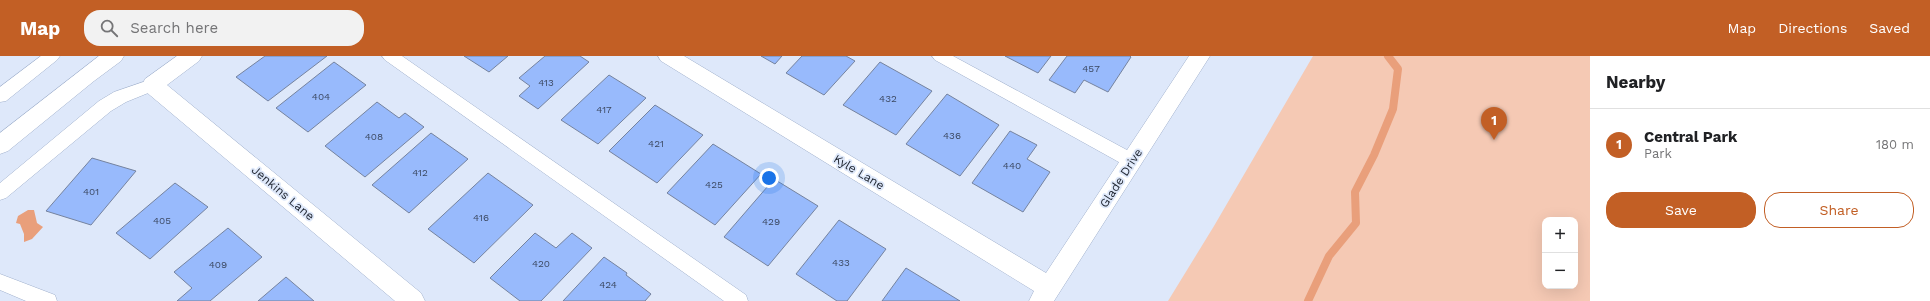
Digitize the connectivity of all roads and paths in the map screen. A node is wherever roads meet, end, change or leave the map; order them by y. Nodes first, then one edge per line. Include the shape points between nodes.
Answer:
1 (52, 56) edge
2 (114, 56) edge
3 (192, 56) edge
4 (390, 56) edge
5 (668, 56) edge
6 (940, 56) edge
7 (1200, 56) edge
8 (152, 85) junction
9 (0, 96) edge
10 (0, 145) edge
11 (1132, 161) junction
12 (0, 193) edge
13 (0, 282) edge
14 (1045, 294) edge
15 (48, 301) edge
16 (413, 301) edge
17 (739, 301) edge

1 - 9 lane
2 - 10 street via 80,80
3 - 8 street
4 - 17 lane
5 - 14 street, Kyle Lane
6 - 11 lane
7 - 11 street, Glade Drive
8 - 12 lane via 120,97 105,106
8 - 16 street, Jenkins Lane
11 - 14 street, Glade Drive
13 - 15 lane

